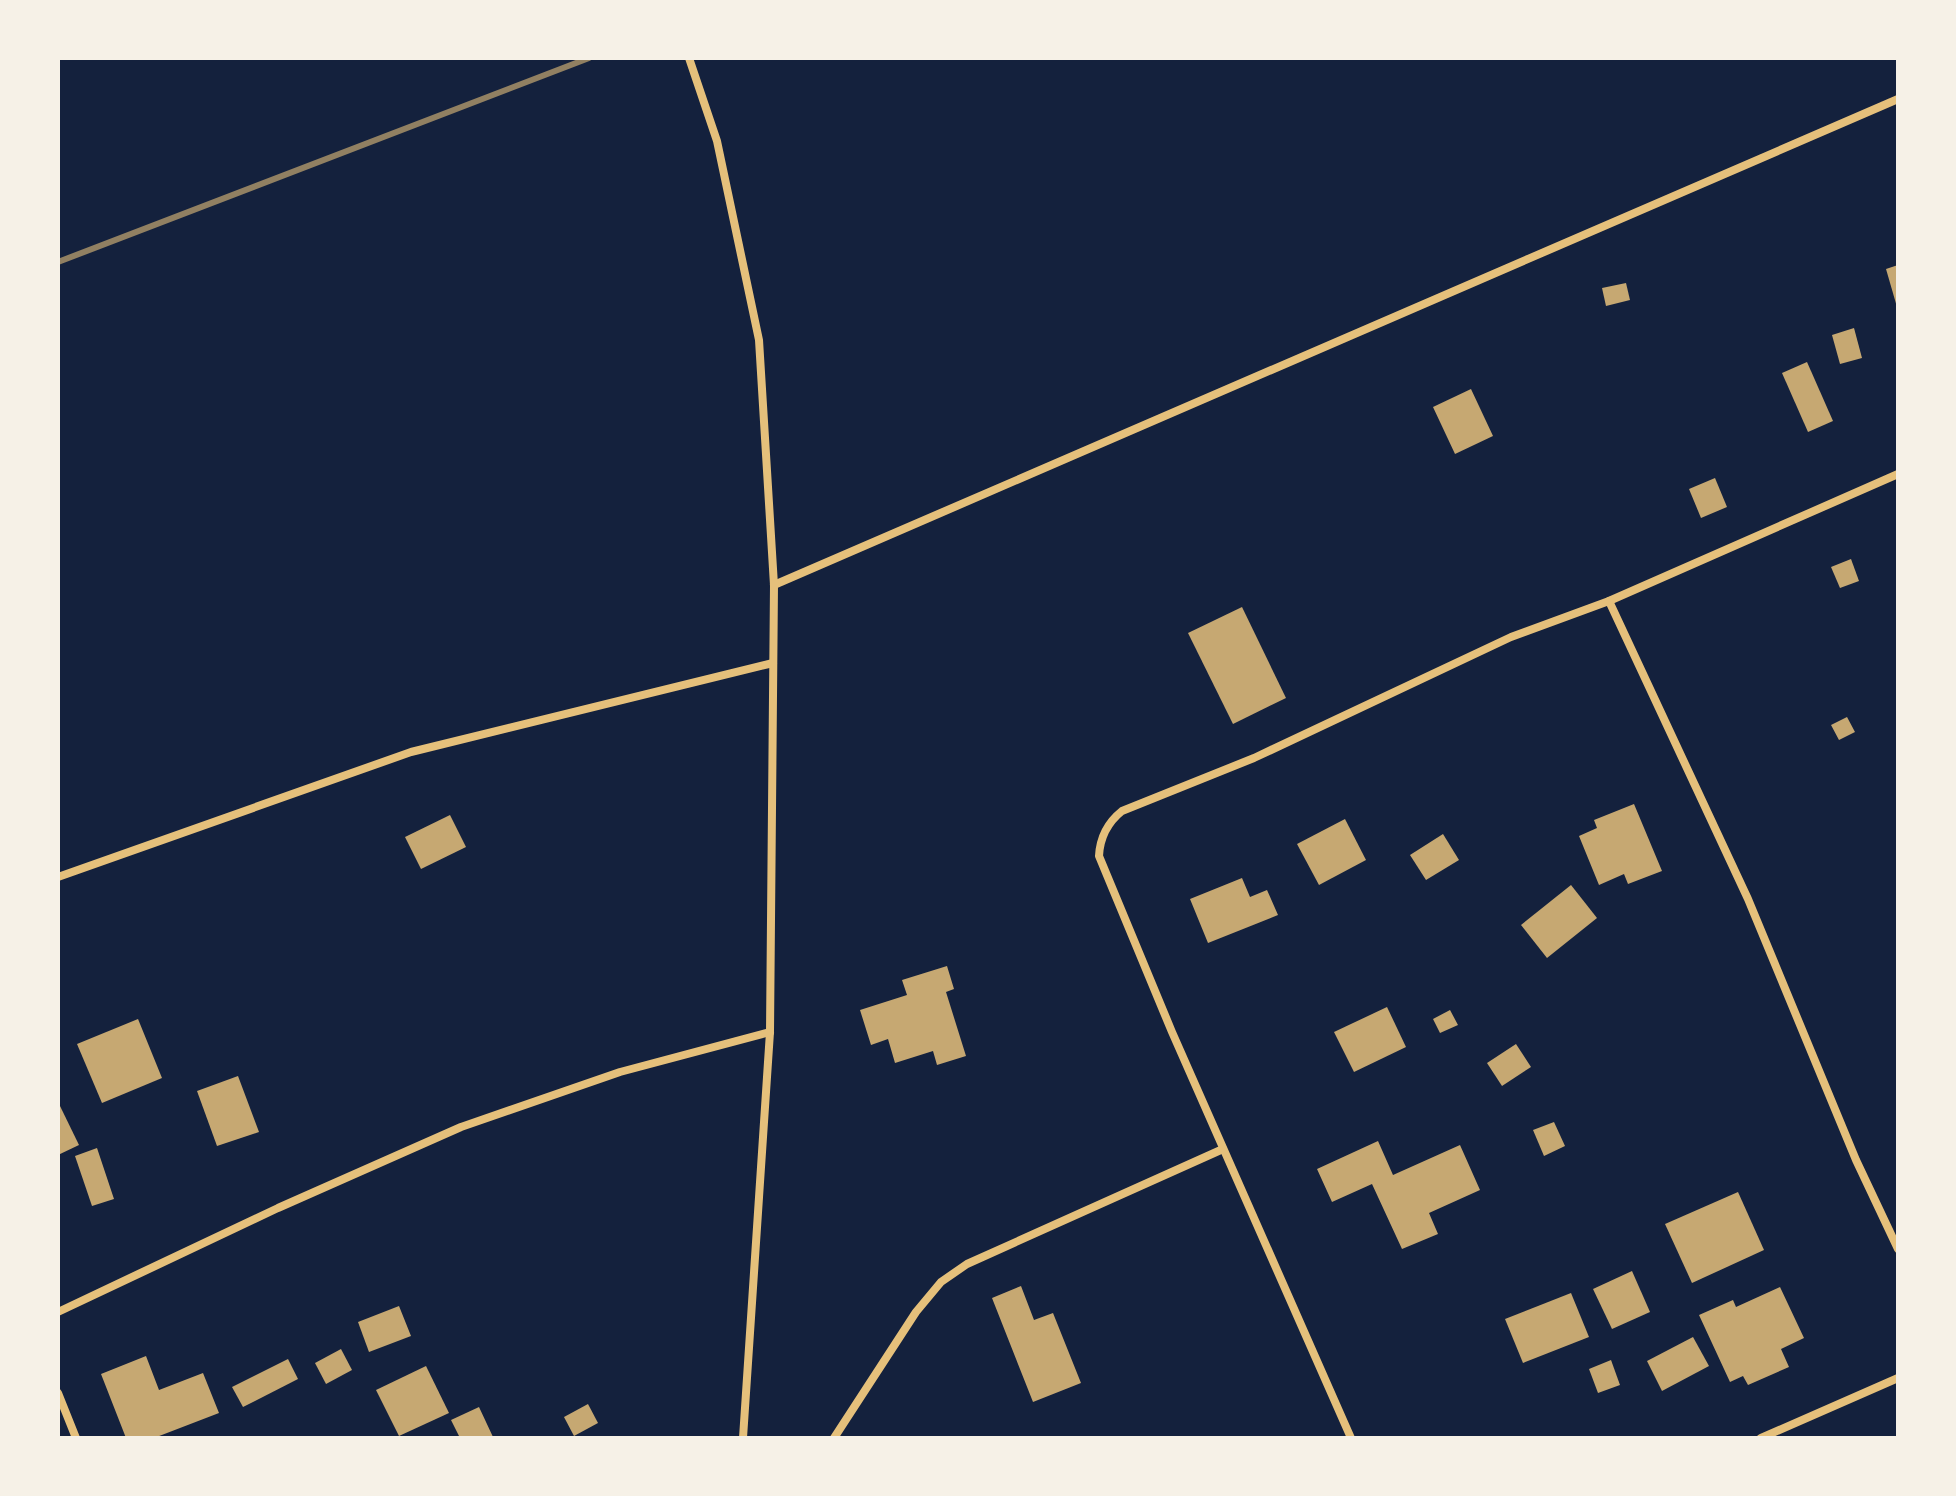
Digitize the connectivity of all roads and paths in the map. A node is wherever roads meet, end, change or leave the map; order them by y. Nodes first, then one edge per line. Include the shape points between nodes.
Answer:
1 (689, 58) edge
2 (1898, 99) edge
3 (1898, 474) edge
4 (774, 585) junction
5 (1609, 601) junction
6 (773, 663) junction
7 (58, 877) edge
8 (770, 1032) junction
9 (1223, 1149) junction
10 (1898, 1249) edge
11 (58, 1312) edge
12 (1898, 1378) edge
13 (58, 1393) edge
14 (76, 1438) edge
15 (743, 1438) edge
16 (834, 1438) edge
17 (1351, 1438) edge
18 (1761, 1438) edge

1 - 4 street via 717,141 759,340
2 - 4 street
3 - 5 street
4 - 6 street
5 - 9 street via 1511,637 1111,820 1099,856
5 - 10 street via 1748,899
6 - 7 street via 411,752
6 - 8 street
8 - 11 street via 620,1072 461,1127
8 - 15 street
9 - 16 street via 994,1251 941,1282
9 - 17 street
12 - 18 street
13 - 14 street

